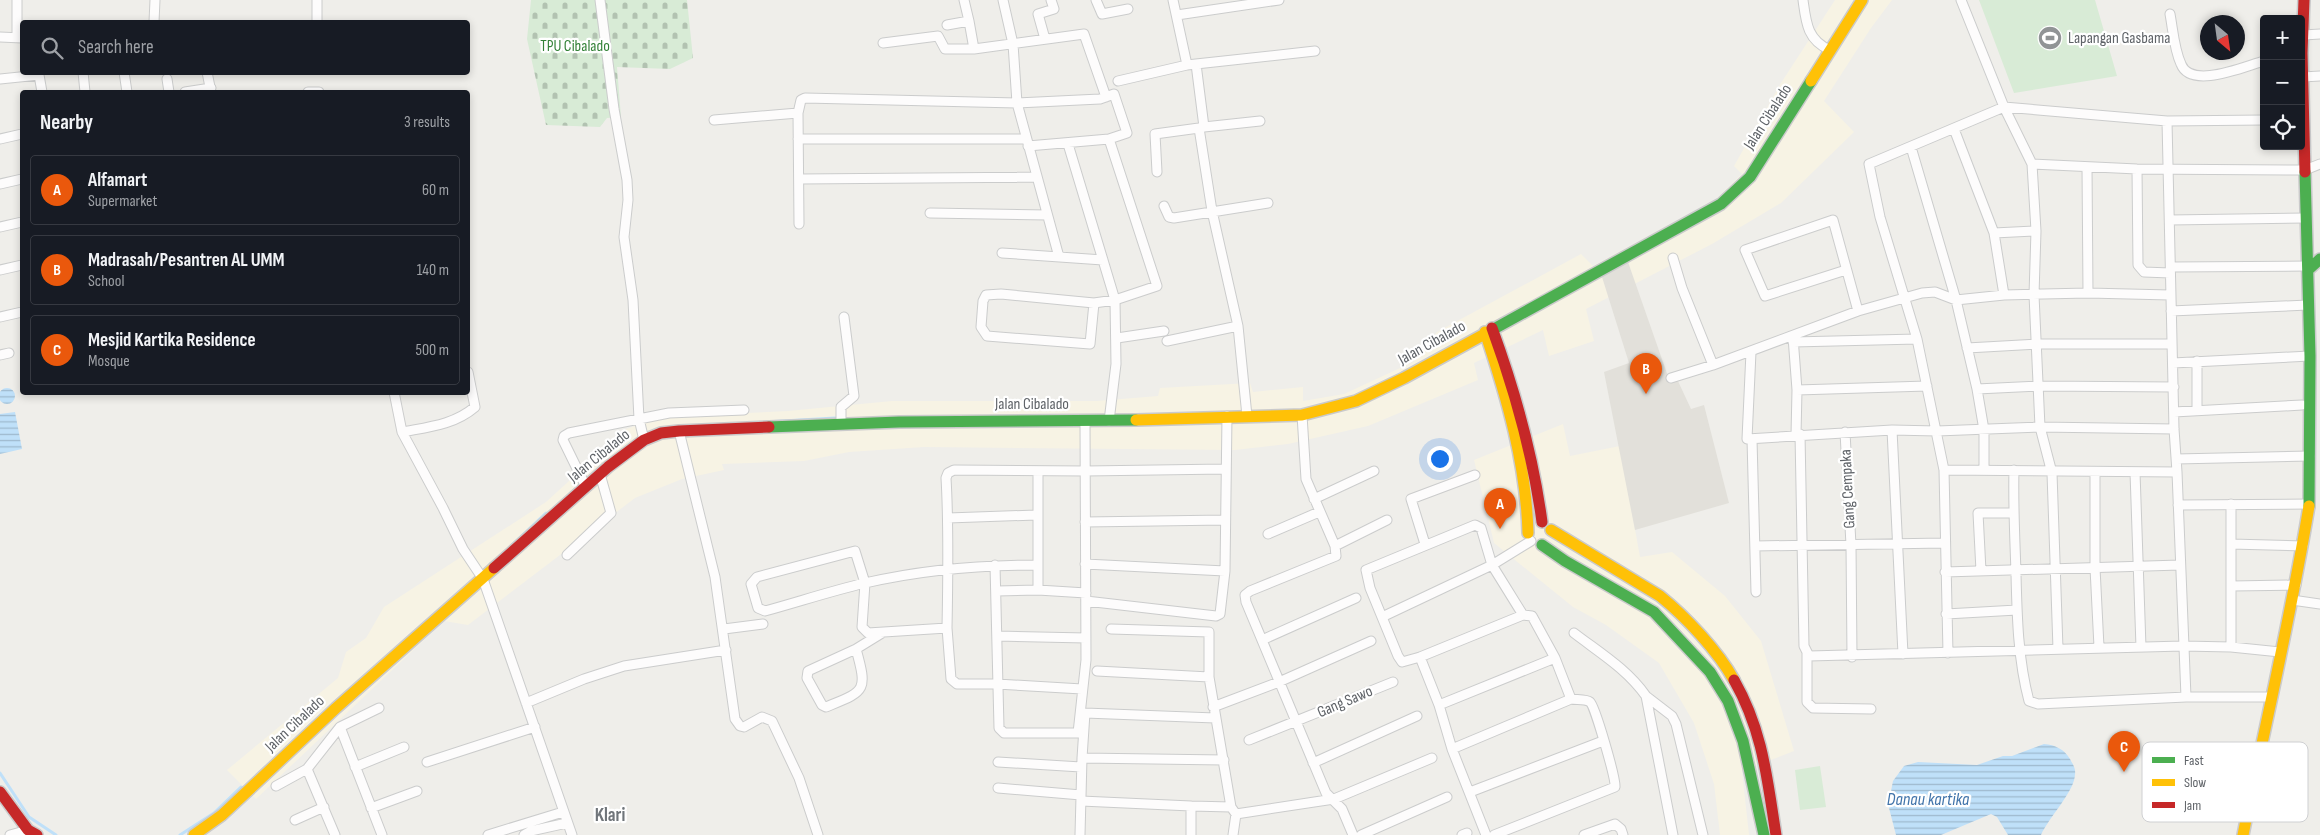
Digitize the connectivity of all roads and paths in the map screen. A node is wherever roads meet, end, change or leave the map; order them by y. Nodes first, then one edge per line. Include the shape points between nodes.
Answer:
1 (17, 0) edge
2 (155, 0) edge
3 (317, 0) edge
4 (600, 0) edge
5 (964, 0) edge
6 (1003, 0) edge
7 (1051, 0) edge
8 (1096, 0) edge
9 (1173, 0) edge
10 (1279, 0) edge
11 (1803, 0) edge
12 (1862, 0) edge
13 (1961, 0) edge
14 (2304, 0) edge
15 (1128, 9) dead end
16 (2170, 14) dead end
17 (1177, 15) junction
18 (2304, 15) edge
19 (154, 20) edge
20 (317, 20) edge
21 (969, 22) junction
22 (947, 25) dead end
23 (2320, 34) edge
24 (2305, 35) edge
25 (0, 37) edge
26 (20, 38) edge
27 (1045, 40) junction
28 (882, 43) dead end
29 (1013, 44) junction
30 (974, 49) junction
31 (1830, 50) junction
32 (1314, 51) dead end
33 (2260, 62) edge
34 (1192, 64) junction
35 (31, 75) edge
36 (39, 75) edge
37 (82, 75) edge
38 (124, 75) edge
39 (208, 75) edge
40 (2320, 76) edge
41 (2305, 77) edge
42 (167, 78) dead end
43 (0, 79) edge
44 (1118, 81) dead end
45 (42, 90) edge
46 (85, 90) edge
47 (127, 90) edge
48 (169, 90) edge
49 (211, 90) edge
50 (1106, 97) junction
51 (1017, 103) junction
52 (2004, 107) junction
53 (798, 113) junction
54 (714, 120) dead end
55 (2260, 120) edge
56 (1260, 121) dead end
57 (2167, 121) junction
58 (1201, 127) junction
59 (1954, 129) junction
60 (20, 134) edge
61 (0, 139) edge
62 (1110, 139) junction
63 (798, 140) junction
64 (1027, 143) junction
65 (1068, 144) junction
66 (1911, 147) junction
67 (2304, 150) edge
68 (2032, 164) junction
69 (2320, 164) edge
70 (2087, 167) junction
71 (2137, 169) junction
72 (2169, 169) junction
73 (2305, 170) junction
74 (1158, 172) dead end
75 (1036, 177) junction
76 (20, 179) edge
77 (800, 179) junction
78 (0, 184) edge
79 (1268, 203) dead end
80 (1164, 206) dead end
81 (1212, 211) junction
82 (930, 213) dead end
83 (1047, 215) junction
84 (2305, 218) junction
85 (2170, 220) junction
86 (20, 222) edge
87 (799, 224) dead end
88 (0, 227) edge
89 (2036, 231) junction
90 (1994, 233) junction
91 (2320, 251) edge
92 (1002, 253) dead end
93 (1059, 257) junction
94 (1673, 258) dead end
95 (2320, 259) edge
96 (1103, 260) junction
97 (2307, 264) junction
98 (20, 265) edge
99 (0, 270) edge
100 (1846, 270) junction
101 (2171, 270) junction
102 (2088, 293) junction
103 (2004, 295) junction
104 (2034, 295) junction
105 (2170, 295) junction
106 (1904, 297) junction
107 (1115, 300) junction
108 (1956, 300) junction
109 (1094, 303) junction
110 (2308, 305) junction
111 (1858, 311) junction
112 (2171, 311) junction
113 (20, 312) edge
114 (0, 316) edge
115 (844, 317) dead end
116 (1238, 326) junction
117 (1489, 330) junction
118 (1164, 331) dead end
119 (1117, 338) junction
120 (1793, 338) junction
121 (1917, 339) junction
122 (1168, 341) dead end
123 (2038, 344) junction
124 (2172, 344) junction
125 (1967, 348) junction
126 (1750, 352) junction
127 (2310, 356) junction
128 (2197, 362) junction
129 (2173, 363) junction
130 (1713, 365) junction
131 (1671, 378) dead end
132 (470, 384) edge
133 (1927, 386) junction
134 (2040, 386) junction
135 (2174, 387) junction
136 (1977, 389) junction
137 (1797, 390) junction
138 (395, 395) edge
139 (2302, 405) dead end
140 (744, 410) dead end
141 (2197, 410) junction
142 (2174, 412) junction
143 (1247, 413) junction
144 (1302, 415) junction
145 (1227, 416) junction
146 (840, 418) junction
147 (1085, 421) junction
148 (1109, 421) junction
149 (2040, 427) junction
150 (2174, 429) junction
151 (641, 430) junction
152 (1892, 430) junction
153 (1984, 430) junction
154 (679, 431) junction
155 (1937, 431) junction
156 (402, 432) junction
157 (1845, 432) junction
158 (1798, 435) junction
159 (1752, 439) junction
160 (2310, 456) junction
161 (2176, 459) junction
162 (1225, 469) junction
163 (1944, 470) junction
164 (1984, 470) junction
165 (2014, 470) junction
166 (1038, 471) junction
167 (1086, 471) junction
168 (1374, 471) dead end
169 (2095, 472) junction
170 (2135, 472) junction
171 (2177, 472) junction
172 (2052, 473) junction
173 (600, 474) junction
174 (1476, 475) dead end
175 (582, 481) junction
176 (1314, 499) junction
177 (2231, 504) junction
178 (2309, 504) junction
179 (2178, 506) junction
180 (1319, 512) junction
181 (2013, 513) junction
182 (1036, 515) junction
183 (948, 518) junction
184 (1225, 520) junction
185 (1387, 520) dead end
186 (1086, 522) junction
187 (1547, 526) junction
188 (1268, 534) dead end
189 (1533, 540) junction
190 (1944, 543) junction
191 (1425, 544) junction
192 (1896, 544) junction
193 (2232, 544) junction
194 (1801, 545) junction
195 (1850, 545) junction
196 (1335, 546) junction
197 (1756, 546) junction
198 (2303, 546) junction
199 (567, 555) dead end
200 (1085, 564) junction
201 (995, 565) junction
202 (1036, 565) junction
203 (1492, 565) junction
204 (2138, 565) junction
205 (2180, 565) junction
206 (2095, 568) junction
207 (948, 569) junction
208 (2056, 569) junction
209 (2016, 570) junction
210 (1981, 571) junction
211 (1225, 572) junction
212 (1945, 572) junction
213 (483, 579) junction
214 (865, 583) junction
215 (2296, 585) junction
216 (2232, 586) junction
217 (1038, 590) junction
218 (997, 591) junction
219 (1756, 592) dead end
220 (1086, 597) junction
221 (1356, 598) dead end
222 (2292, 600) junction
223 (2320, 604) edge
224 (2017, 610) junction
225 (1946, 614) junction
226 (1523, 616) junction
227 (1382, 617) junction
228 (763, 624) dead end
229 (947, 628) junction
230 (724, 629) junction
231 (1111, 629) dead end
232 (883, 632) junction
233 (1574, 633) dead end
234 (998, 636) junction
235 (1086, 638) junction
236 (1262, 640) junction
237 (1371, 640) dead end
238 (2183, 646) junction
239 (2099, 647) junction
240 (2141, 647) junction
241 (2231, 647) junction
242 (856, 649) junction
243 (2058, 649) junction
244 (726, 650) junction
245 (2020, 651) junction
246 (2280, 652) junction
247 (1807, 653) junction
248 (1948, 653) junction
249 (1903, 654) junction
250 (1420, 657) junction
251 (1852, 657) junction
252 (1555, 658) junction
253 (1097, 671) dead end
254 (1209, 676) junction
255 (1279, 682) junction
256 (1393, 682) dead end
257 (997, 684) junction
258 (1082, 688) junction
259 (1646, 696) junction
260 (2186, 696) junction
261 (2270, 697) junction
262 (1571, 699) junction
263 (526, 703) junction
264 (1439, 705) junction
265 (1213, 707) junction
266 (379, 708) dead end
267 (1871, 709) dead end
268 (1417, 716) dead end
269 (1215, 718) junction
270 (1296, 722) junction
271 (340, 727) junction
272 (535, 727) junction
273 (1249, 740) dead end
274 (1603, 741) junction
275 (2261, 742) edge
276 (404, 747) dead end
277 (1452, 749) junction
278 (1432, 758) dead end
279 (1224, 760) junction
280 (427, 762) dead end
281 (998, 762) dead end
282 (1081, 762) junction
283 (1313, 763) junction
284 (355, 767) junction
285 (307, 769) junction
286 (276, 786) dead end
287 (998, 788) dead end
288 (417, 791) dead end
289 (0, 792) edge
290 (1470, 792) junction
291 (1448, 797) dead end
292 (1081, 798) junction
293 (1334, 799) junction
294 (1191, 806) junction
295 (324, 808) junction
296 (371, 808) junction
297 (1233, 810) junction
298 (563, 812) junction
299 (295, 820) dead end
300 (2245, 822) edge
301 (567, 823) junction
302 (32, 832) edge
303 (10, 835) edge
304 (194, 835) edge
305 (335, 835) edge
306 (382, 835) edge
307 (488, 835) edge
308 (524, 835) edge
309 (572, 835) edge
310 (818, 835) edge
311 (1080, 835) edge
312 (1191, 835) edge
313 (1233, 835) edge
314 (1353, 835) edge
315 (1361, 835) edge
316 (1486, 835) edge
317 (1494, 835) edge
318 (1584, 835) edge
319 (1623, 835) edge
320 (1673, 835) edge
321 (1704, 835) edge
322 (1764, 835) edge
323 (1776, 835) edge
324 (2242, 835) edge

1 - 26 street
2 - 19 street
3 - 20 street
4 - 151 street via 628,200 624,238 636,326
5 - 21 street
6 - 29 street
7 - 27 street via 1054,9 1038,14
8 - 15 street via 1102,14
9 - 17 street
10 - 17 street
11 - 31 street via 1808,30 1814,40
12 - 31 street, Jalan Cibalado
13 - 52 street
14 - 18 street
16 - 33 street via 2181,64 2193,75 2206,77
17 - 34 street
21 - 22 street
21 - 30 street
23 - 24 street
25 - 26 street
27 - 29 street
27 - 50 street via 1084,34
28 - 30 street via 938,36 946,48
29 - 30 street
29 - 51 street
31 - 117 street, Jalan Cibalado via 1750,177 1720,204
32 - 34 street
34 - 44 street
34 - 58 street
35 - 43 street
36 - 45 street
37 - 46 street
38 - 47 street
39 - 49 street
40 - 41 street
42 - 48 street
50 - 51 street
50 - 62 street via 1114,94 1127,133
51 - 53 street via 805,98 801,100
51 - 64 street
52 - 57 street
52 - 59 street
52 - 68 street
53 - 54 street
53 - 63 street
55 - 57 street
56 - 58 street
57 - 72 street
58 - 74 street via 1155,134
58 - 81 street
59 - 66 street
59 - 90 street
60 - 61 street
62 - 65 street
62 - 107 street via 1157,286
63 - 64 street
63 - 77 street
64 - 65 street
64 - 75 street
65 - 96 street
66 - 106 street via 1869,164 1880,217
66 - 108 street
67 - 73 street
68 - 70 street
68 - 89 street
69 - 73 street
70 - 71 street
70 - 102 street
71 - 72 street
71 - 101 street via 2138,265 2144,272
72 - 73 street
72 - 85 street
73 - 84 street
75 - 77 street
75 - 83 street
76 - 78 street
77 - 87 street
79 - 81 street
80 - 81 street via 1169,217 1174,218
81 - 116 street
82 - 83 street
83 - 93 street
84 - 85 street
84 - 97 street
85 - 101 street
86 - 88 street
89 - 90 street
89 - 104 street
90 - 103 street
91 - 97 street
92 - 93 street
93 - 96 street
94 - 130 street
95 - 97 street
96 - 107 street
97 - 101 street
97 - 110 street
98 - 99 street
100 - 100 street via 1833,220 1745,250 1765,296
100 - 111 street
101 - 105 street
102 - 104 street
102 - 105 street
103 - 104 street
103 - 108 street
104 - 123 street
105 - 112 street
106 - 108 street via 1935,292
106 - 111 street
106 - 121 street
107 - 109 street
107 - 119 street
108 - 125 street
109 - 109 street via 1090,344 987,336 981,328 986,295
110 - 112 street
110 - 127 street
111 - 120 street
112 - 124 street
113 - 114 street
115 - 146 street via 854,396 844,403
116 - 122 street
116 - 143 street
117 - 144 street, Jalan Cibalado via 1378,391 1339,406
117 - 187 street via 1518,400
117 - 189 street via 1528,493
118 - 119 street
119 - 148 street
120 - 121 street
120 - 126 street
120 - 137 street
121 - 133 street
123 - 124 street
123 - 125 street
123 - 134 street
124 - 129 street
125 - 136 street
126 - 130 street
126 - 159 street via 1747,439
127 - 128 street
127 - 160 street
128 - 129 street
128 - 141 street
129 - 135 street
130 - 131 street
132 - 156 street via 474,407 464,416 444,424
133 - 137 street
133 - 155 street
134 - 135 street
134 - 136 street
134 - 149 street
135 - 142 street
136 - 153 street
137 - 158 street
138 - 156 street
139 - 141 street
140 - 151 street via 669,413
141 - 142 street
142 - 150 street
143 - 144 street, Jalan Cibalado
143 - 145 street, Jalan Cibalado
144 - 176 street via 1306,478
145 - 148 street, Jalan Cibalado
145 - 162 street
146 - 147 street, Jalan Cibalado
146 - 154 street, Jalan Cibalado
147 - 148 street, Jalan Cibalado
147 - 167 street
149 - 150 street
149 - 153 street
149 - 172 street
150 - 161 street
151 - 154 street, Jalan Cibalado
151 - 173 street, Jalan Cibalado via 625,453
151 - 175 street via 576,432 564,436
152 - 155 street
152 - 157 street
152 - 192 street
153 - 155 street
153 - 164 street
154 - 230 street
155 - 163 street
156 - 213 street via 463,549
157 - 158 street
157 - 195 street, Gang Cempaka
158 - 159 street
158 - 194 street
159 - 197 street
160 - 161 street
160 - 178 street
161 - 171 street
162 - 167 street
162 - 184 street
163 - 164 street
163 - 190 street
164 - 165 street
165 - 172 street
165 - 181 street
166 - 167 street
166 - 182 street
166 - 183 street via 954,470 948,473
167 - 186 street
168 - 176 street
169 - 170 street
169 - 172 street
169 - 206 street
170 - 171 street
170 - 204 street
171 - 179 street
172 - 208 street
173 - 175 street, Jalan Cibalado
173 - 199 street via 611,513
174 - 191 street via 1411,499
175 - 213 street, Jalan Cibalado
176 - 180 street
177 - 178 street
177 - 179 street
177 - 193 street
178 - 198 street
179 - 205 street
180 - 188 street
180 - 196 street
181 - 209 street
181 - 210 street via 1978,513
182 - 183 street
182 - 202 street
183 - 207 street
184 - 186 street
184 - 211 street
185 - 196 street
186 - 200 street
187 - 189 street via 1531,526
187 - 189 street via 1551,538
187 - 323 street via 1660,596 1675,608 1727,667 1744,697 1761,741
189 - 203 street
189 - 322 street via 1654,612 1710,672 1728,701 1743,741
190 - 192 street
190 - 212 street
191 - 203 street via 1475,525 1481,528
191 - 227 street via 1366,570
192 - 195 street
192 - 249 street
193 - 198 street
193 - 216 street
194 - 195 street
194 - 197 street
194 - 247 street via 1804,646
195 - 251 street, Gang Cempaka
196 - 236 street via 1336,556 1245,595
197 - 219 street
198 - 215 street
200 - 211 street
200 - 220 street
201 - 202 street
201 - 207 street
201 - 218 street
202 - 217 street
203 - 226 street
203 - 227 street
204 - 205 street
204 - 206 street
204 - 240 street
205 - 238 street
206 - 208 street
206 - 239 street
207 - 214 street
207 - 229 street
208 - 209 street
208 - 243 street
209 - 210 street
209 - 224 street
210 - 212 street
211 - 220 street via 1221,610 1216,616
212 - 225 street
213 - 263 street
213 - 304 street, Jalan Cibalado via 222,814
214 - 214 street via 858,555 851,550 757,577 751,584 758,608 765,611
214 - 232 street via 862,627 868,633
215 - 216 street
215 - 222 street
216 - 241 street
217 - 218 street
217 - 220 street
218 - 234 street
220 - 235 street
221 - 236 street
222 - 223 street
222 - 246 street
224 - 225 street
224 - 245 street
225 - 248 street
226 - 250 street
226 - 252 street via 1532,616
227 - 250 street via 1400,660 1405,663
228 - 230 street
229 - 232 street
229 - 257 street via 953,682
230 - 244 street
231 - 254 street via 1209,632
232 - 242 street
233 - 259 street via 1609,657
234 - 235 street
234 - 257 street
235 - 258 street
236 - 255 street
237 - 255 street
238 - 240 street
238 - 241 street
238 - 260 street
239 - 240 street
239 - 243 street
241 - 246 street
242 - 242 street via 861,690 826,707 822,705 807,674
243 - 245 street
244 - 263 street via 624,666 584,678
244 - 310 street via 735,719 744,727 762,717 772,721 798,778
245 - 248 street
245 - 260 street via 2028,697 2033,703
246 - 261 street
247 - 251 street via 1813,658
247 - 267 street via 1809,706
248 - 249 street
249 - 251 street
250 - 264 street
252 - 262 street
252 - 264 street
253 - 254 street
254 - 265 street
255 - 265 street
255 - 270 street
256 - 270 street, Gang Sawo
257 - 258 street
257 - 258 street via 999,728 1004,733 1078,733
259 - 320 street
259 - 321 street via 1672,716 1676,724
260 - 261 street
261 - 275 street
262 - 274 street via 1591,703
262 - 277 street
263 - 272 street
264 - 277 street
265 - 269 street
266 - 271 street
268 - 283 street
269 - 279 street
269 - 282 street via 1085,714
270 - 273 street, Gang Sawo
270 - 283 street
271 - 284 street
271 - 285 street
272 - 280 street
272 - 298 street
274 - 290 street
274 - 317 street via 1616,784 1614,789
276 - 284 street
277 - 290 street
278 - 293 street
279 - 282 street
279 - 297 street
281 - 282 street
282 - 292 street
283 - 293 street via 1326,793
284 - 296 street
285 - 286 street
285 - 295 street
287 - 292 street
288 - 296 street
289 - 302 street
290 - 316 street
291 - 315 street
292 - 294 street
292 - 311 street
293 - 297 street
293 - 314 street
294 - 297 street
294 - 312 street
295 - 299 street
295 - 305 street
296 - 306 street
297 - 313 street
298 - 301 street
298 - 307 street
300 - 324 street
301 - 308 street
301 - 309 street
302 - 303 street
318 - 319 street via 1615,824

